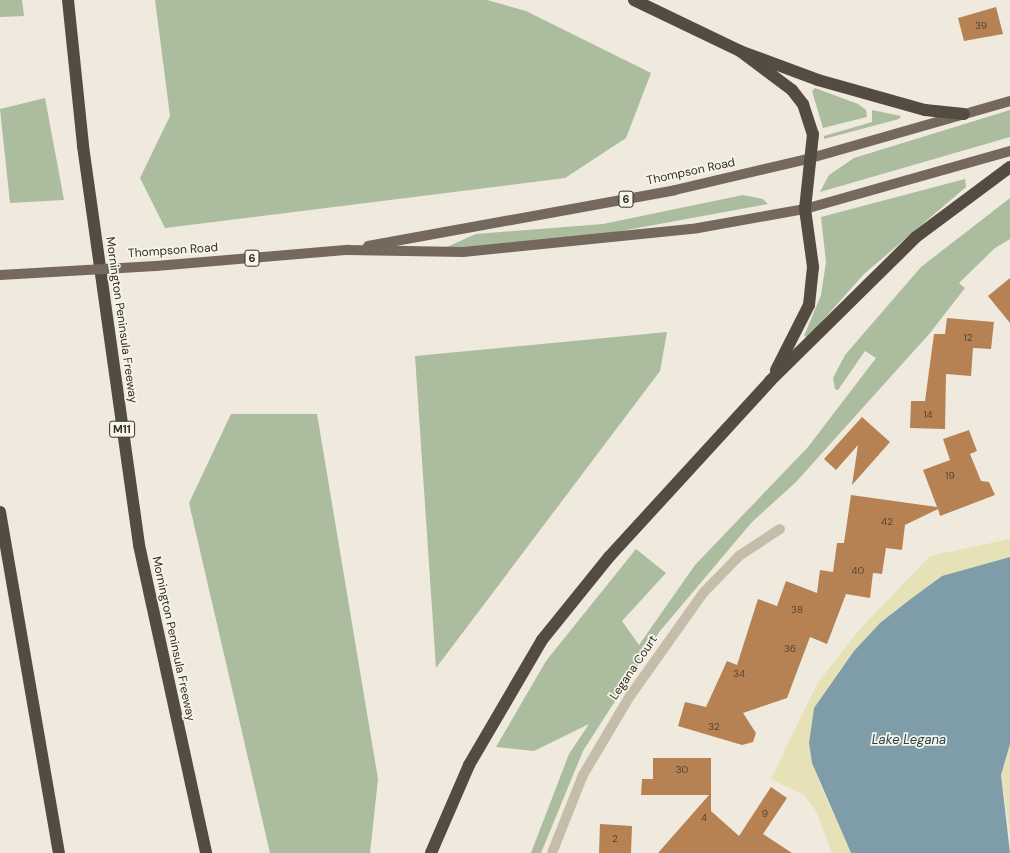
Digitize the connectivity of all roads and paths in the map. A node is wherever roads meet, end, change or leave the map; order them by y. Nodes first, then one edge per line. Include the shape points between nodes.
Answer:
1 (68, 0) edge
2 (634, 0) edge
3 (740, 51) junction
4 (1010, 101) edge
5 (964, 114) junction
6 (1010, 151) edge
7 (812, 158) junction
8 (1010, 167) edge
9 (805, 209) junction
10 (348, 250) junction
11 (0, 274) edge
12 (770, 381) junction
13 (0, 512) edge
14 (780, 529) dead end
15 (59, 853) edge
16 (206, 853) edge
17 (431, 853) edge
18 (552, 853) edge

1 - 16 highway, Mornington Peninsula Freeway / M11 via 84,154 138,545
2 - 3 highway
3 - 5 highway via 872,97 925,110
3 - 7 highway via 792,90 804,104 813,134
4 - 5 main road, Thompson Road / 6
5 - 7 main road, Thompson Road / 6
6 - 9 main road, Thompson Road / 6
7 - 9 highway
7 - 10 main road, Thompson Road / 6 via 675,190
8 - 12 highway via 916,237
9 - 10 main road, Thompson Road / 6 via 588,242 463,252
9 - 12 highway via 813,267 809,305
10 - 11 main road, Thompson Road / 6, bridge via 156,266
12 - 17 highway via 608,557 542,640 469,765
13 - 15 highway
14 - 18 street, Legana Court via 739,556 704,592 630,696 583,775

